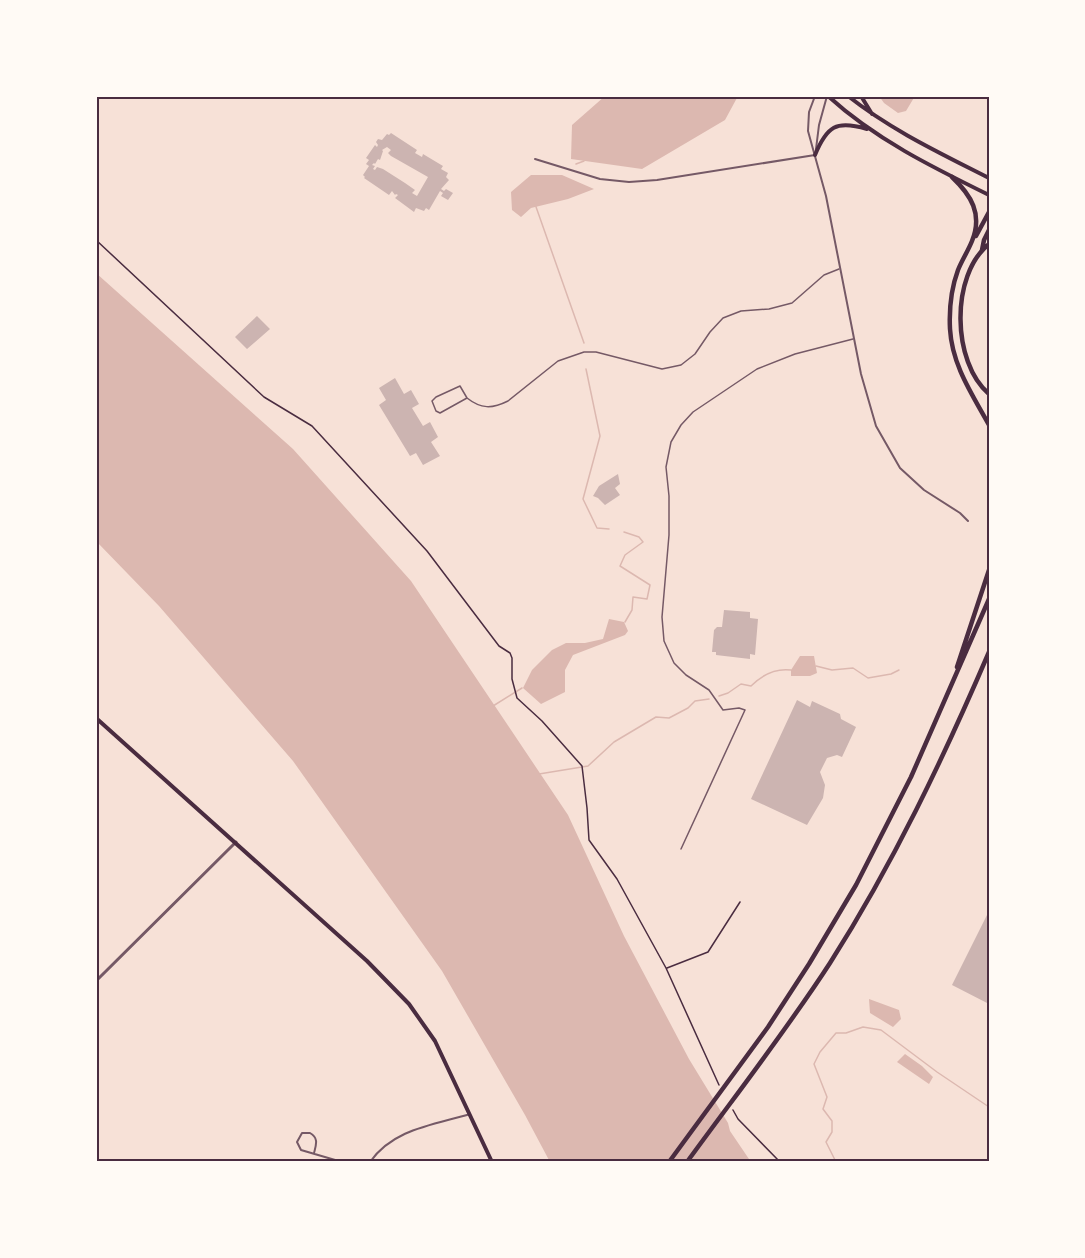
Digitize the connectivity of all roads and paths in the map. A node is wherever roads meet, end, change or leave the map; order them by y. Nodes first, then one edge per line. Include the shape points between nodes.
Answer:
1 (815, 96) edge
2 (828, 96) edge
3 (848, 96) edge
4 (861, 96) edge
5 (874, 117) junction
6 (870, 130) junction
7 (815, 155) junction
8 (536, 159) dead end
9 (952, 177) junction
10 (989, 178) edge
11 (989, 195) edge
12 (989, 212) edge
13 (989, 230) edge
14 (96, 240) edge
15 (973, 241) junction
16 (989, 244) edge
17 (982, 250) junction
18 (840, 269) junction
19 (854, 338) junction
20 (989, 394) edge
21 (467, 398) junction
22 (989, 425) edge
23 (968, 521) dead end
24 (989, 570) edge
25 (989, 598) edge
26 (989, 652) edge
27 (950, 688) junction
28 (96, 718) edge
29 (236, 842) junction
30 (681, 849) dead end
31 (740, 902) dead end
32 (666, 968) junction
33 (96, 981) edge
34 (719, 1084) dead end
35 (734, 1111) dead end
36 (470, 1114) junction
37 (314, 1153) junction
38 (342, 1162) edge
39 (370, 1162) edge
40 (492, 1162) edge
41 (669, 1162) edge
42 (687, 1162) edge
43 (780, 1162) edge

1 - 7 street via 807,122
2 - 6 main road
2 - 7 street
3 - 5 main road
4 - 5 main road
5 - 10 main road
6 - 7 main road via 841,124 826,133
6 - 9 main road
7 - 8 street via 629,182 600,179
7 - 18 street
9 - 11 main road
9 - 15 highway via 968,193 975,208
12 - 15 highway
13 - 17 highway
14 - 32 path via 264,398 312,426 427,551 498,646 510,653 517,698 582,766 589,840 617,879
15 - 22 highway via 952,288 951,343 963,379
16 - 17 highway
17 - 20 highway via 966,280 961,319 964,353 975,380
18 - 19 street
18 - 21 lane via 824,274 792,303 741,311 723,318 695,354 681,364 662,369 584,352 558,361 500,405 480,406
19 - 23 street via 876,426 891,454 914,481
19 - 30 lane via 757,369 693,412 671,441 666,467 669,535 662,617 664,641 674,663 709,690 723,710 744,710
21 - 21 lane via 440,413 432,401 460,386
24 - 27 highway
25 - 27 highway
26 - 42 highway via 933,777 877,884 823,972
27 - 41 highway via 899,804 856,885 739,1068
28 - 29 main road
29 - 33 street
29 - 36 main road via 373,966 409,1004 435,1041
31 - 32 path via 708,952
32 - 34 path
35 - 43 path
36 - 39 street via 394,1138
36 - 40 main road
37 - 37 street via 315,1137 310,1132 302,1133 298,1146
37 - 38 street

